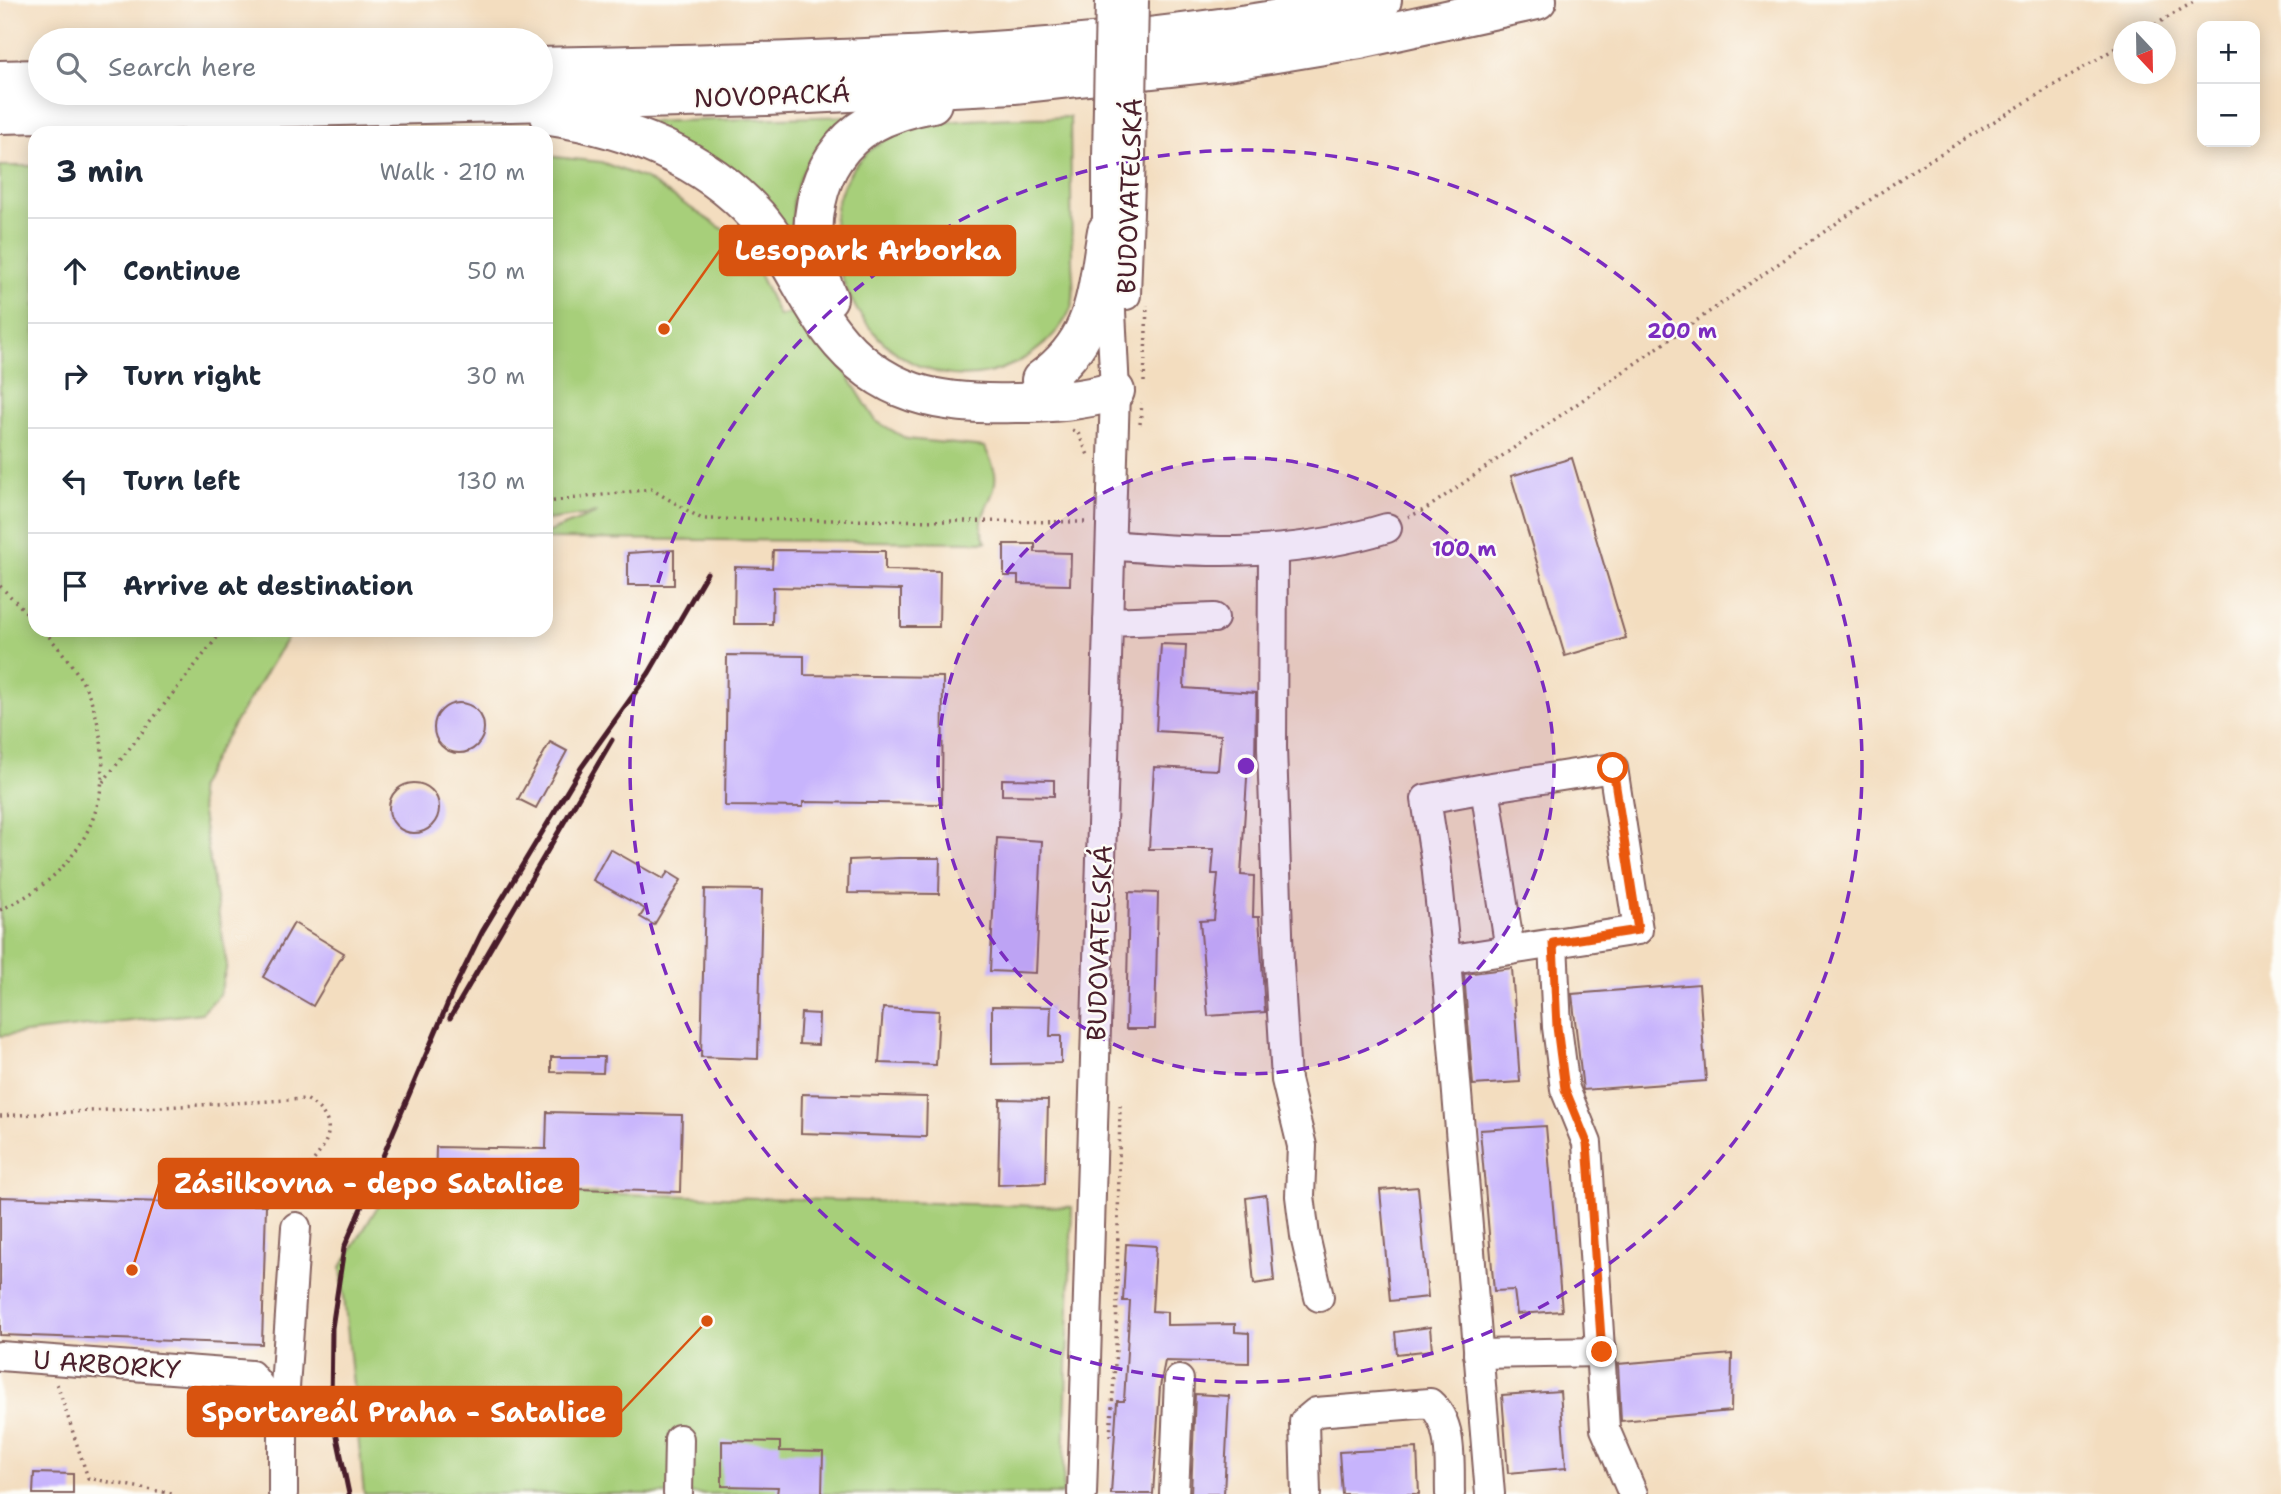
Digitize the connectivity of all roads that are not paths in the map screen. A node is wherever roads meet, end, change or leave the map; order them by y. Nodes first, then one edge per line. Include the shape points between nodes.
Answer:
1 (1110, 0) edge
2 (1134, 0) edge
3 (1314, 0) edge
4 (1382, 0) edge
5 (1537, 0) edge
6 (1255, 22) junction
7 (553, 67) edge
8 (28, 79) edge
9 (0, 80) edge
10 (1014, 84) junction
11 (553, 101) edge
12 (371, 105) edge
13 (467, 105) edge
14 (0, 114) edge
15 (1119, 157) junction
16 (1107, 232) junction
17 (1041, 380) junction
18 (1115, 391) junction
19 (1387, 528) road end
20 (1111, 545) junction
21 (1273, 551) junction
22 (1214, 618) dead end
23 (1108, 622) junction
24 (1485, 788) junction
25 (1553, 943) junction
26 (1510, 950) junction
27 (1446, 960) junction
28 (296, 1227) road end
29 (1319, 1297) dead end
30 (1602, 1352) junction
31 (1478, 1354) junction
32 (0, 1356) edge
33 (1180, 1380) dead end
34 (283, 1418) junction
35 (679, 1438) dead end
36 (283, 1494) edge
37 (677, 1494) edge
38 (1082, 1494) edge
39 (1174, 1494) edge
40 (1306, 1494) edge
41 (1450, 1494) edge
42 (1490, 1494) edge
43 (1633, 1494) edge

1 - 15 street, BUDOVATELSKÁ, bridge
2 - 15 street, BUDOVATELSKÁ, bridge
3 - 6 highway
4 - 6 highway, NOVOPACKÁ
5 - 10 highway, NOVOPACKÁ via 1360,39 1233,60
6 - 7 highway, NOVOPACKÁ via 1011,51
8 - 9 highway
10 - 11 highway, NOVOPACKÁ
10 - 17 highway via 908,108 867,125 827,172 815,204 814,241 819,275 839,318 859,343 894,370 919,382 967,391 1011,388
12 - 14 highway, NOVOPACKÁ
13 - 18 highway via 614,129 701,170 755,214 793,264 830,330 867,369 890,384 948,403 978,404 1070,401
15 - 16 street, BUDOVATELSKÁ
15 - 18 street, BUDOVATELSKÁ via 1127,291
16 - 17 highway via 1089,326 1071,355
16 - 18 street, BUDOVATELSKÁ
17 - 18 highway via 1078,379
18 - 20 street, BUDOVATELSKÁ
19 - 21 street via 1339,543
20 - 21 street via 1174,552
20 - 23 street, BUDOVATELSKÁ
21 - 29 street via 1272,747 1286,1080 1302,1146 1300,1196
22 - 23 street
23 - 38 street, BUDOVATELSKÁ
24 - 25 street via 1613,768 1638,930
24 - 26 street
24 - 27 street via 1426,799
25 - 26 street
25 - 30 street via 1565,1089 1587,1143
26 - 27 street
27 - 31 street
28 - 34 street
30 - 31 street
30 - 43 street via 1605,1429
31 - 42 street
32 - 34 street, U ARBORKY via 251,1375
33 - 39 street
34 - 36 street
35 - 37 street
40 - 41 street via 1304,1422 1316,1412 1430,1403 1442,1413 1449,1448

